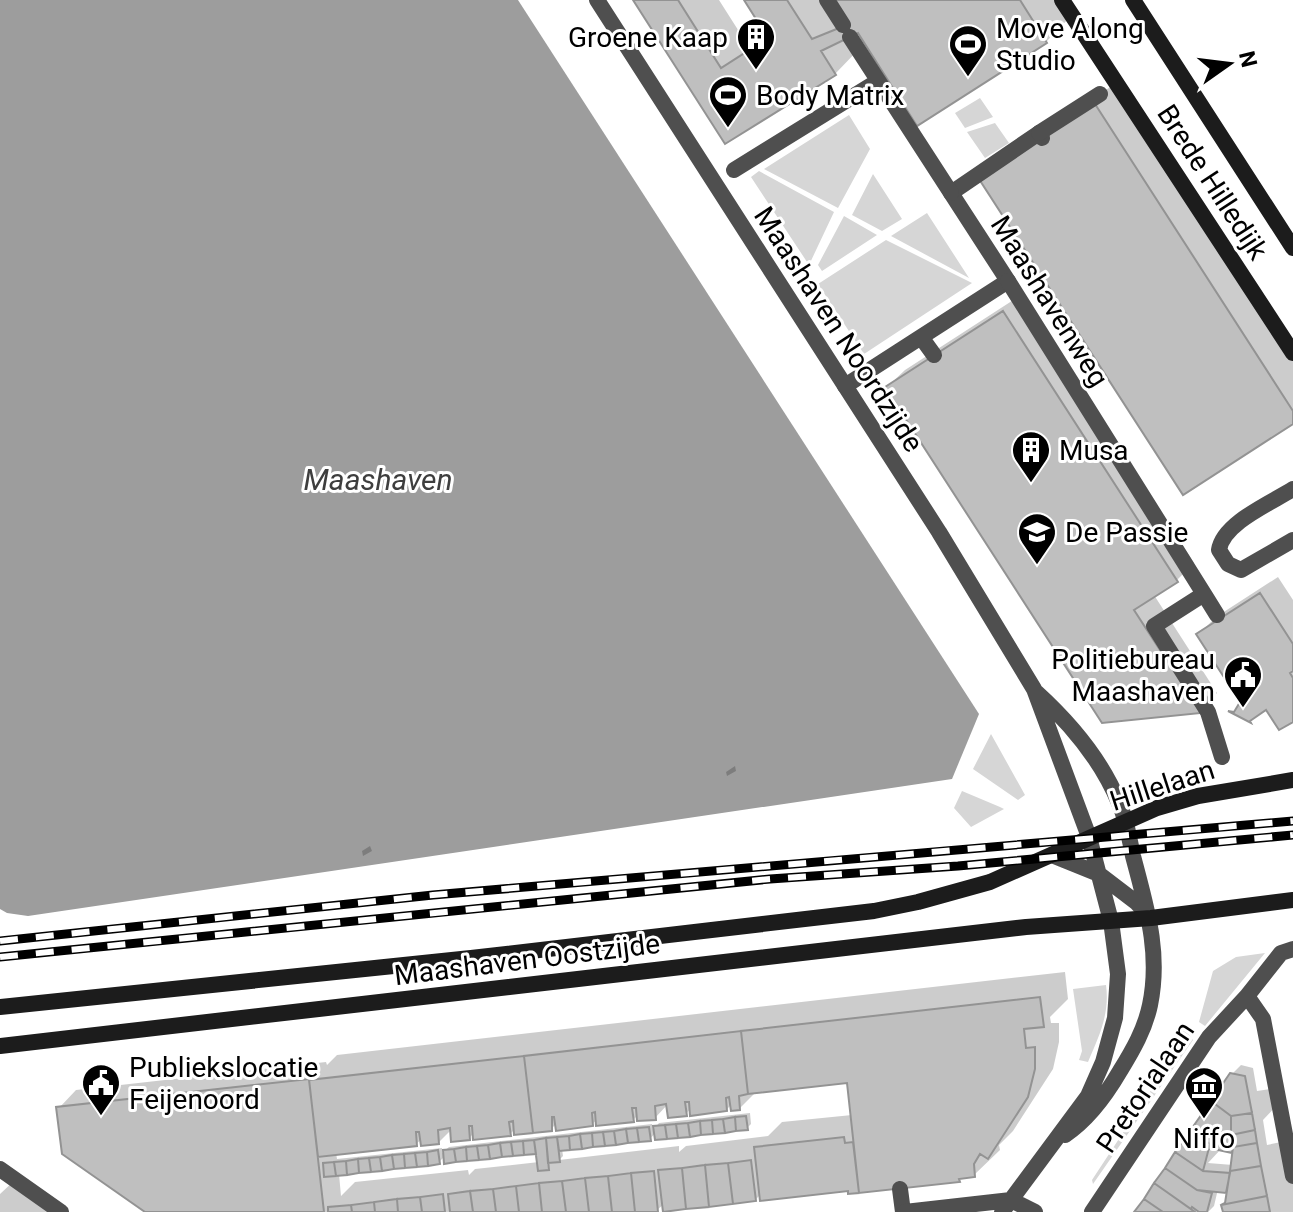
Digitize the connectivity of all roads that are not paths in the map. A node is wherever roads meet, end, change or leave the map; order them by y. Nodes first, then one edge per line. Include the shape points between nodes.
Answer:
1 (597, 0) edge
2 (827, 0) edge
3 (1062, 0) edge
4 (1133, 0) edge
5 (878, 81) junction
6 (1100, 94) dead end
7 (734, 170) dead end
8 (951, 193) junction
9 (1293, 248) edge
10 (1008, 281) junction
11 (921, 337) junction
12 (1293, 353) edge
13 (934, 355) dead end
14 (845, 386) junction
15 (1293, 489) edge
16 (1293, 540) edge
17 (1204, 594) junction
18 (1217, 615) dead end
19 (1034, 689) junction
20 (1222, 757) dead end
21 (1293, 780) edge
22 (1126, 821) junction
23 (1089, 837) junction
24 (1052, 855) junction
25 (1133, 855) junction
26 (1099, 874) junction
27 (1124, 892) junction
28 (1293, 900) edge
29 (1110, 915) junction
30 (1151, 918) junction
31 (1293, 949) edge
32 (1247, 996) junction
33 (0, 1007) edge
34 (0, 1046) edge
35 (1051, 1144) junction
36 (0, 1169) edge
37 (1293, 1176) edge
38 (900, 1189) dead end
39 (1006, 1206) edge
40 (61, 1212) edge
41 (904, 1212) edge
42 (1035, 1212) edge
43 (1092, 1212) edge

1 - 14 street, Maashaven Noordzijde
2 - 5 street, Maashavenweg
3 - 12 main road, Brede Hilledijk
4 - 9 main road, Brede Hilledijk
5 - 7 street
5 - 8 street, Maashavenweg
6 - 8 street
8 - 10 street, Maashavenweg
10 - 11 street
10 - 17 street, Maashavenweg
11 - 13 street
11 - 14 street
14 - 19 street, Maashaven Noordzijde
15 - 16 street via 1232,527 1220,539 1219,550 1228,564 1241,570
17 - 18 street, Maashavenweg
17 - 20 street via 1154,626 1208,712
19 - 22 street, Maashaven Noordzijde via 1063,716 1101,770
19 - 23 street, Maashaven Noordzijde
21 - 22 main road, Hillelaan via 1198,796
22 - 23 main road, Hillelaan
22 - 25 street, Maashaven Noordzijde
23 - 24 main road, Hillelaan
23 - 26 street, Maashaven Noordzijde
24 - 26 street
24 - 33 main road, Maashaven Oostzijde via 957,893 874,911
25 - 27 street
25 - 30 street, Maashaven Noordzijde
26 - 27 street
26 - 29 street, Maashaven Noordzijde
27 - 29 street
27 - 30 street
28 - 30 main road
29 - 30 main road, Maashaven Oostzijde
29 - 34 main road, Maashaven Oostzijde
29 - 35 street, Pretorialaan via 1118,996 1108,1046 1088,1096
30 - 35 street, Pretorialaan via 1153,991 1144,1028 1093,1110
31 - 32 street via 1281,953
32 - 37 street via 1263,1019
32 - 43 street, Pretorialaan via 1209,1037
35 - 39 street, Pretorialaan
36 - 40 street
38 - 41 street
39 - 41 street
39 - 42 street

